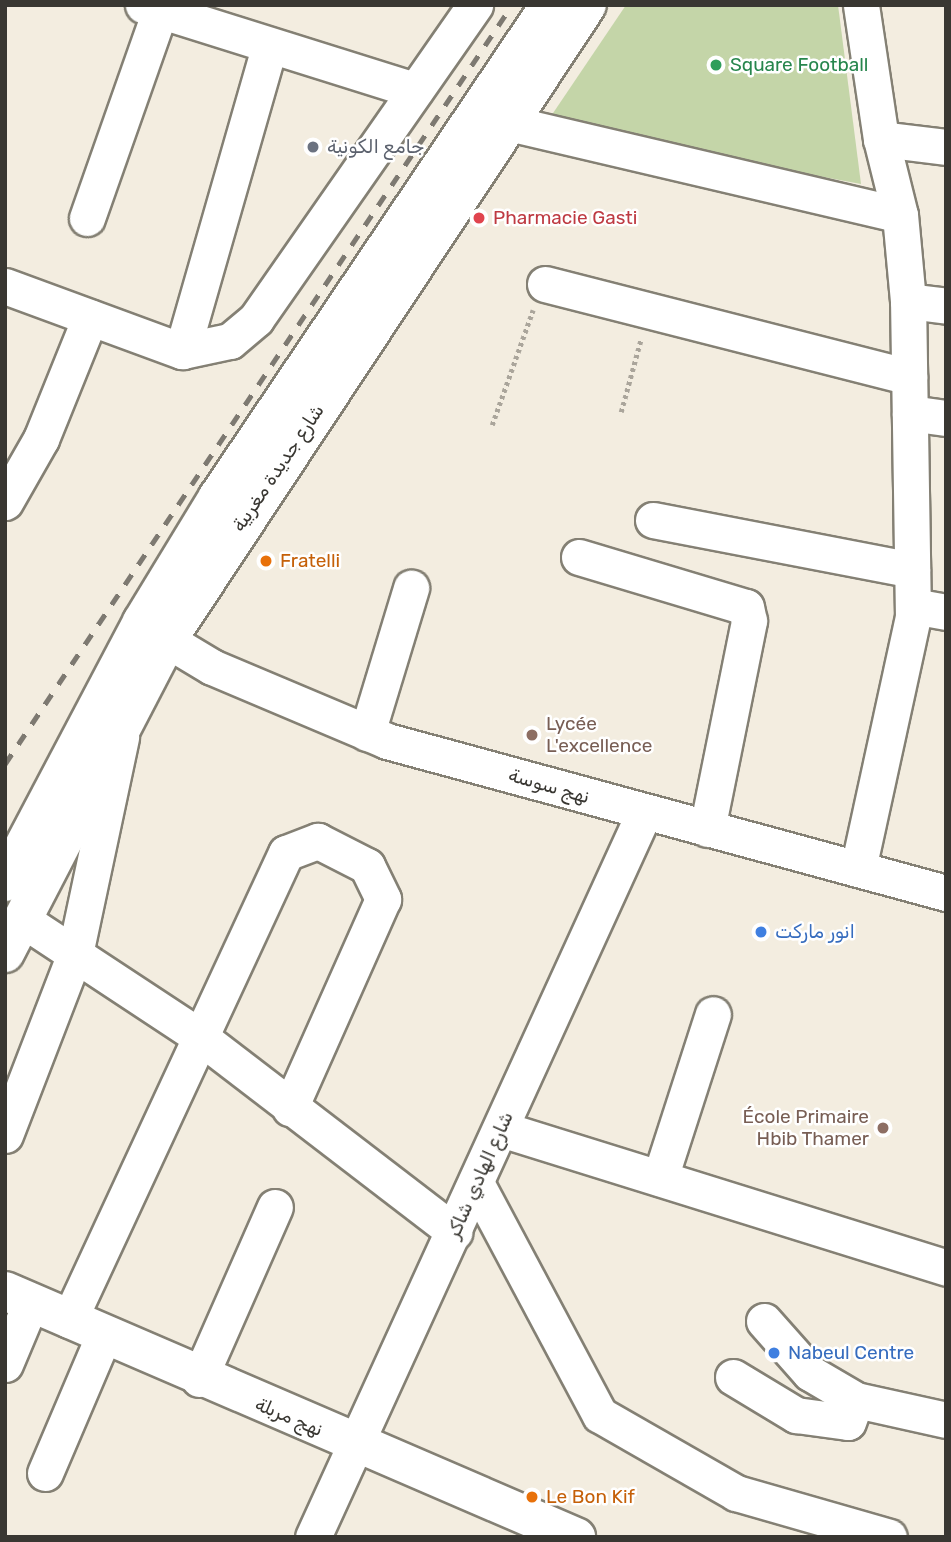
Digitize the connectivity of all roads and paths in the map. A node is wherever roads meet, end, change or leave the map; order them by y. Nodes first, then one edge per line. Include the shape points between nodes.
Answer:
1 (475, 5) edge
2 (550, 5) edge
3 (587, 5) edge
4 (861, 5) edge
5 (152, 8) edge
6 (270, 46) junction
7 (415, 90) junction
8 (493, 120) junction
9 (881, 139) junction
10 (946, 148) edge
11 (900, 215) junction
12 (87, 218) dead end
13 (545, 284) joint
14 (5, 286) edge
15 (908, 301) junction
16 (946, 306) edge
17 (649, 311) junction
18 (90, 318) junction
19 (182, 351) junction
20 (909, 377) junction
21 (621, 412) dead end
22 (910, 413) junction
23 (946, 418) edge
24 (492, 425) dead end
25 (5, 502) edge
26 (653, 520) dead end
27 (579, 557) dead end
28 (912, 570) junction
29 (411, 588) dead end
30 (929, 609) edge
31 (167, 640) junction
32 (121, 730) junction
33 (368, 733) junction
34 (644, 813) junction
35 (707, 829) junction
36 (858, 869) junction
37 (5, 882) edge
38 (946, 893) edge
39 (14, 936) edge
40 (75, 954) junction
41 (713, 1014) dead end
42 (200, 1036) junction
43 (290, 1108) junction
44 (501, 1129) junction
45 (5, 1135) edge
46 (660, 1178) junction
47 (476, 1183) junction
48 (275, 1207) dead end
49 (454, 1232) junction
50 (946, 1268) edge
51 (18, 1296) edge
52 (69, 1320) junction
53 (764, 1321) dead end
54 (104, 1335) junction
55 (5, 1364) edge
56 (733, 1377) dead end
57 (200, 1379) junction
58 (856, 1401) junction
59 (946, 1420) edge
60 (357, 1445) junction
61 (46, 1472) dead end
62 (313, 1537) edge
63 (576, 1537) edge
64 (889, 1537) edge

1 - 7 street
2 - 8 main road, شارع جديدة مغربية
3 - 8 main road, شارع جديدة مغربية
4 - 9 street
5 - 6 street
5 - 12 street
6 - 7 street
6 - 19 street
7 - 19 street via 256,319 230,341
8 - 11 street
8 - 31 main road, شارع جديدة مغربية
8 - 37 main road, شارع جديدة مغربية via 218,496 142,622
9 - 10 street
9 - 11 street
11 - 15 street
13 - 17 street
13 - 24 path
14 - 18 street
15 - 16 street
15 - 20 street
17 - 20 street
17 - 21 path
18 - 19 street
18 - 25 street via 41,439
20 - 22 street
22 - 23 street
22 - 28 street
26 - 28 street
27 - 35 street via 746,607 749,621
28 - 30 street
29 - 33 street
30 - 36 street
31 - 32 main road, شارع جديدة مغربية
31 - 33 street, نهج سوسة via 212,667
32 - 39 main road, شارع جديدة مغربية
32 - 40 street via 114,793
33 - 34 street, نهج سوسة
34 - 35 street, نهج سوسة
34 - 44 street, شارع الهادي شاكر
35 - 36 street, نهج سوسة
36 - 38 street, نهج سوسة
39 - 40 street
40 - 42 street
40 - 45 street
41 - 46 street
42 - 43 street
42 - 43 street via 286,852 318,841 368,866 381,888 382,910
42 - 52 street
43 - 49 street
44 - 46 street
44 - 47 street, شارع الهادي شاكر
46 - 50 street
47 - 49 street, شارع الهادي شاكر
47 - 64 street via 600,1415 736,1493
48 - 57 street
49 - 60 street, شارع الهادي شاكر
51 - 52 main road, نهج مربلة
51 - 55 street
52 - 54 main road, نهج مربلة
53 - 58 street via 810,1373
54 - 57 main road, نهج مربلة
54 - 61 street
56 - 58 street via 796,1415 848,1422
57 - 60 main road, نهج مربلة
58 - 59 street
60 - 62 street, شارع الهادي شاكر
60 - 63 main road, نهج مربلة

